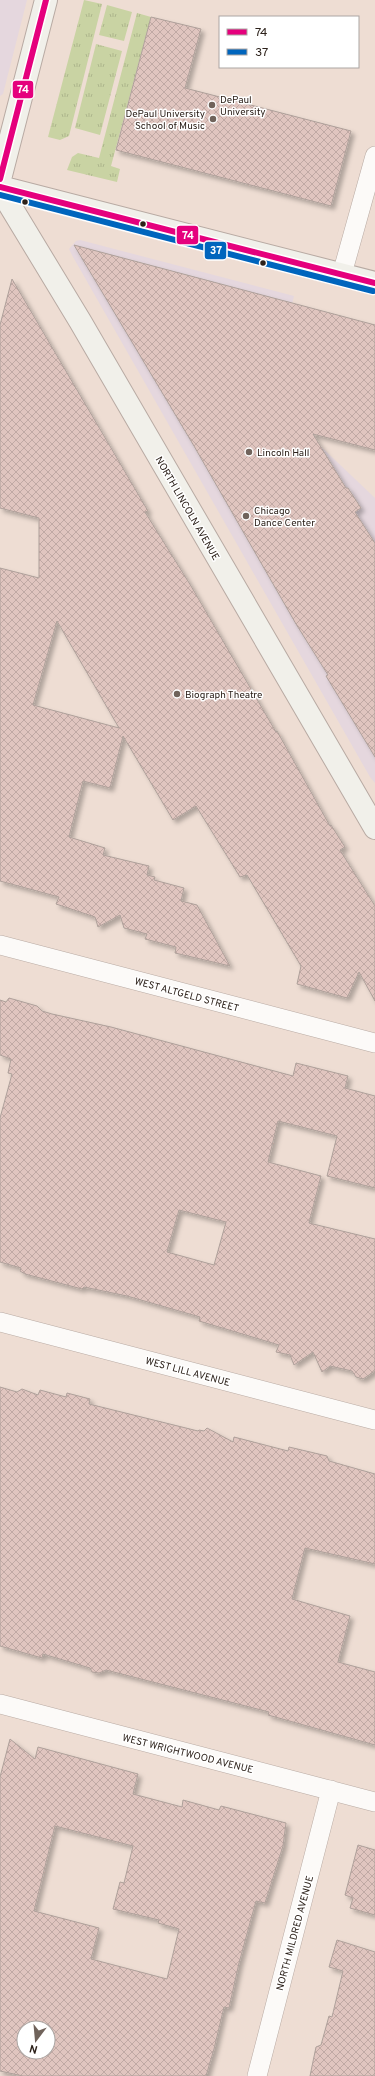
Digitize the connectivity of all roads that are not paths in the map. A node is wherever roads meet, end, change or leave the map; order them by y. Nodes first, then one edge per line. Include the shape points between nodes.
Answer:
1 (46, 0) edge
2 (375, 156) edge
3 (0, 179) edge
4 (0, 188) edge
5 (342, 274) junction
6 (375, 283) edge
7 (373, 821) edge
8 (0, 944) edge
9 (375, 1043) edge
10 (0, 1322) edge
11 (375, 1420) edge
12 (0, 1704) edge
13 (331, 1790) junction
14 (375, 1802) edge
15 (257, 2076) edge

1 - 3 main road
2 - 5 street
4 - 5 main road
4 - 7 main road, NORTH LINCOLN AVENUE
5 - 6 main road
8 - 9 street, WEST ALTGELD STREET
10 - 11 street, WEST LILL AVENUE
12 - 13 street, WEST WRIGHTWOOD AVENUE
13 - 14 street, WEST WRIGHTWOOD AVENUE
13 - 15 street, NORTH MILDRED AVENUE

